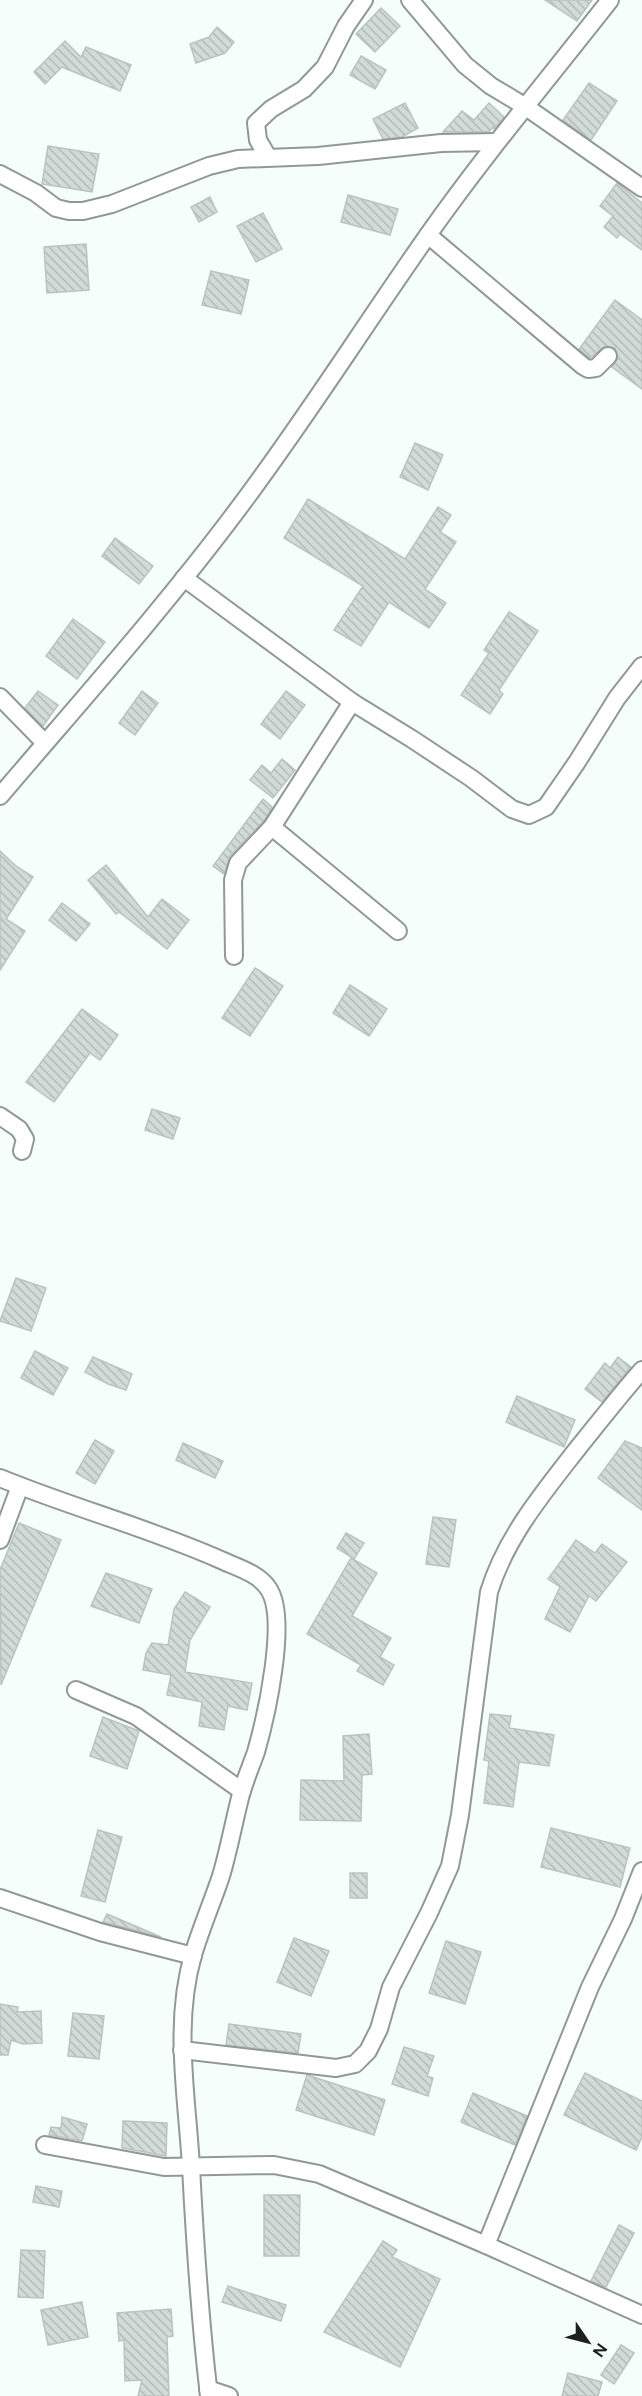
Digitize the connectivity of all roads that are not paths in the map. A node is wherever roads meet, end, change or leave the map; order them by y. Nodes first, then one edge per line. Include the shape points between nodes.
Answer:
1 (364, 0) edge
2 (410, 0) edge
3 (610, 0) edge
4 (526, 107) junction
5 (496, 142) junction
6 (268, 157) junction
7 (0, 174) edge
8 (642, 188) edge
9 (428, 235) junction
10 (608, 356) dead end
11 (184, 578) junction
12 (642, 666) edge
13 (0, 697) edge
14 (352, 702) junction
15 (45, 743) junction
16 (0, 796) edge
17 (272, 826) junction
18 (398, 931) dead end
19 (234, 956) dead end
20 (0, 1116) edge
21 (22, 1151) dead end
22 (642, 1370) edge
23 (0, 1478) edge
24 (20, 1486) junction
25 (0, 1540) edge
26 (76, 1690) dead end
27 (242, 1791) junction
28 (642, 1871) edge
29 (0, 1898) edge
30 (193, 1956) junction
31 (182, 2050) junction
32 (45, 2145) dead end
33 (191, 2166) junction
34 (486, 2245) junction
35 (642, 2315) edge
36 (208, 2392) edge
37 (229, 2396) edge

1 - 6 street via 325,67 304,89 271,108 256,123 258,140
2 - 4 street via 465,65
3 - 4 street
4 - 5 street
4 - 8 street
5 - 6 street via 441,142 318,156
5 - 9 street
6 - 7 street via 209,166 112,204 83,211 56,208
9 - 10 street via 583,366 596,368
9 - 11 street via 292,436
11 - 14 street
11 - 15 street
12 - 14 street via 546,807 529,815 512,809
13 - 15 street
14 - 17 street
15 - 16 street
17 - 18 street
17 - 19 street via 234,871
20 - 21 street via 19,1129 25,1139
22 - 31 street via 546,1488 497,1566 489,1592 450,1866 391,1987 368,2051 355,2064 336,2068
23 - 24 street
24 - 25 street
24 - 27 street via 189,1546 266,1584 275,1598 278,1623 256,1751
26 - 27 street via 143,1720
27 - 30 street via 222,1874
28 - 34 street via 590,1987
29 - 30 street via 100,1932
30 - 31 street via 183,2014
31 - 33 street
32 - 33 street via 164,2167
33 - 34 street via 274,2165 319,2174
33 - 36 street via 192,2221
34 - 35 street
36 - 37 street

